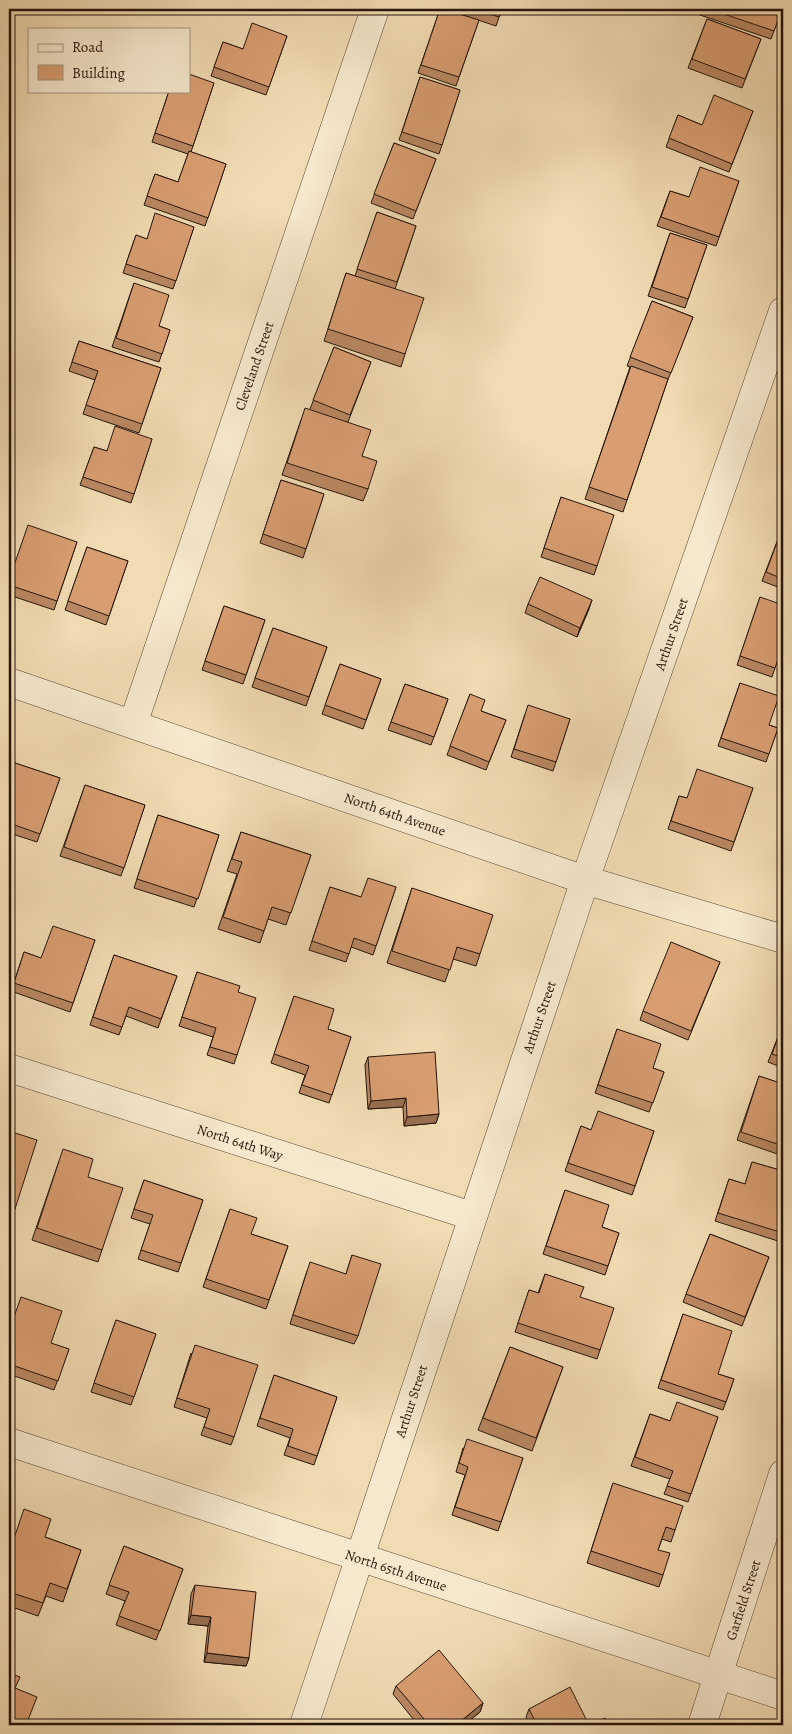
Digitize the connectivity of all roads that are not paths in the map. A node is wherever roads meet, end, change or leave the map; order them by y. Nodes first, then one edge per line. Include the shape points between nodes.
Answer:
1 (375, 9) edge
2 (783, 311) edge
3 (9, 682) edge
4 (133, 724) junction
5 (585, 880) junction
6 (783, 940) edge
7 (9, 1068) edge
8 (472, 1216) junction
9 (9, 1442) edge
10 (783, 1474) edge
11 (358, 1558) junction
12 (718, 1676) junction
13 (783, 1696) edge
14 (304, 1725) edge
15 (702, 1725) edge

1 - 4 street, Cleveland Street
2 - 5 street, Arthur Street
3 - 4 street, North 64th Avenue
4 - 5 street, North 64th Avenue
5 - 6 street, North 64th Avenue
5 - 8 street, Arthur Street
7 - 8 street, North 64th Way
8 - 11 street, Arthur Street
9 - 11 street, North 65th Avenue
10 - 12 street, Garfield Street
11 - 12 street, North 65th Avenue
11 - 14 street, Arthur Street
12 - 13 street, North 65th Avenue
12 - 15 street, Garfield Street

